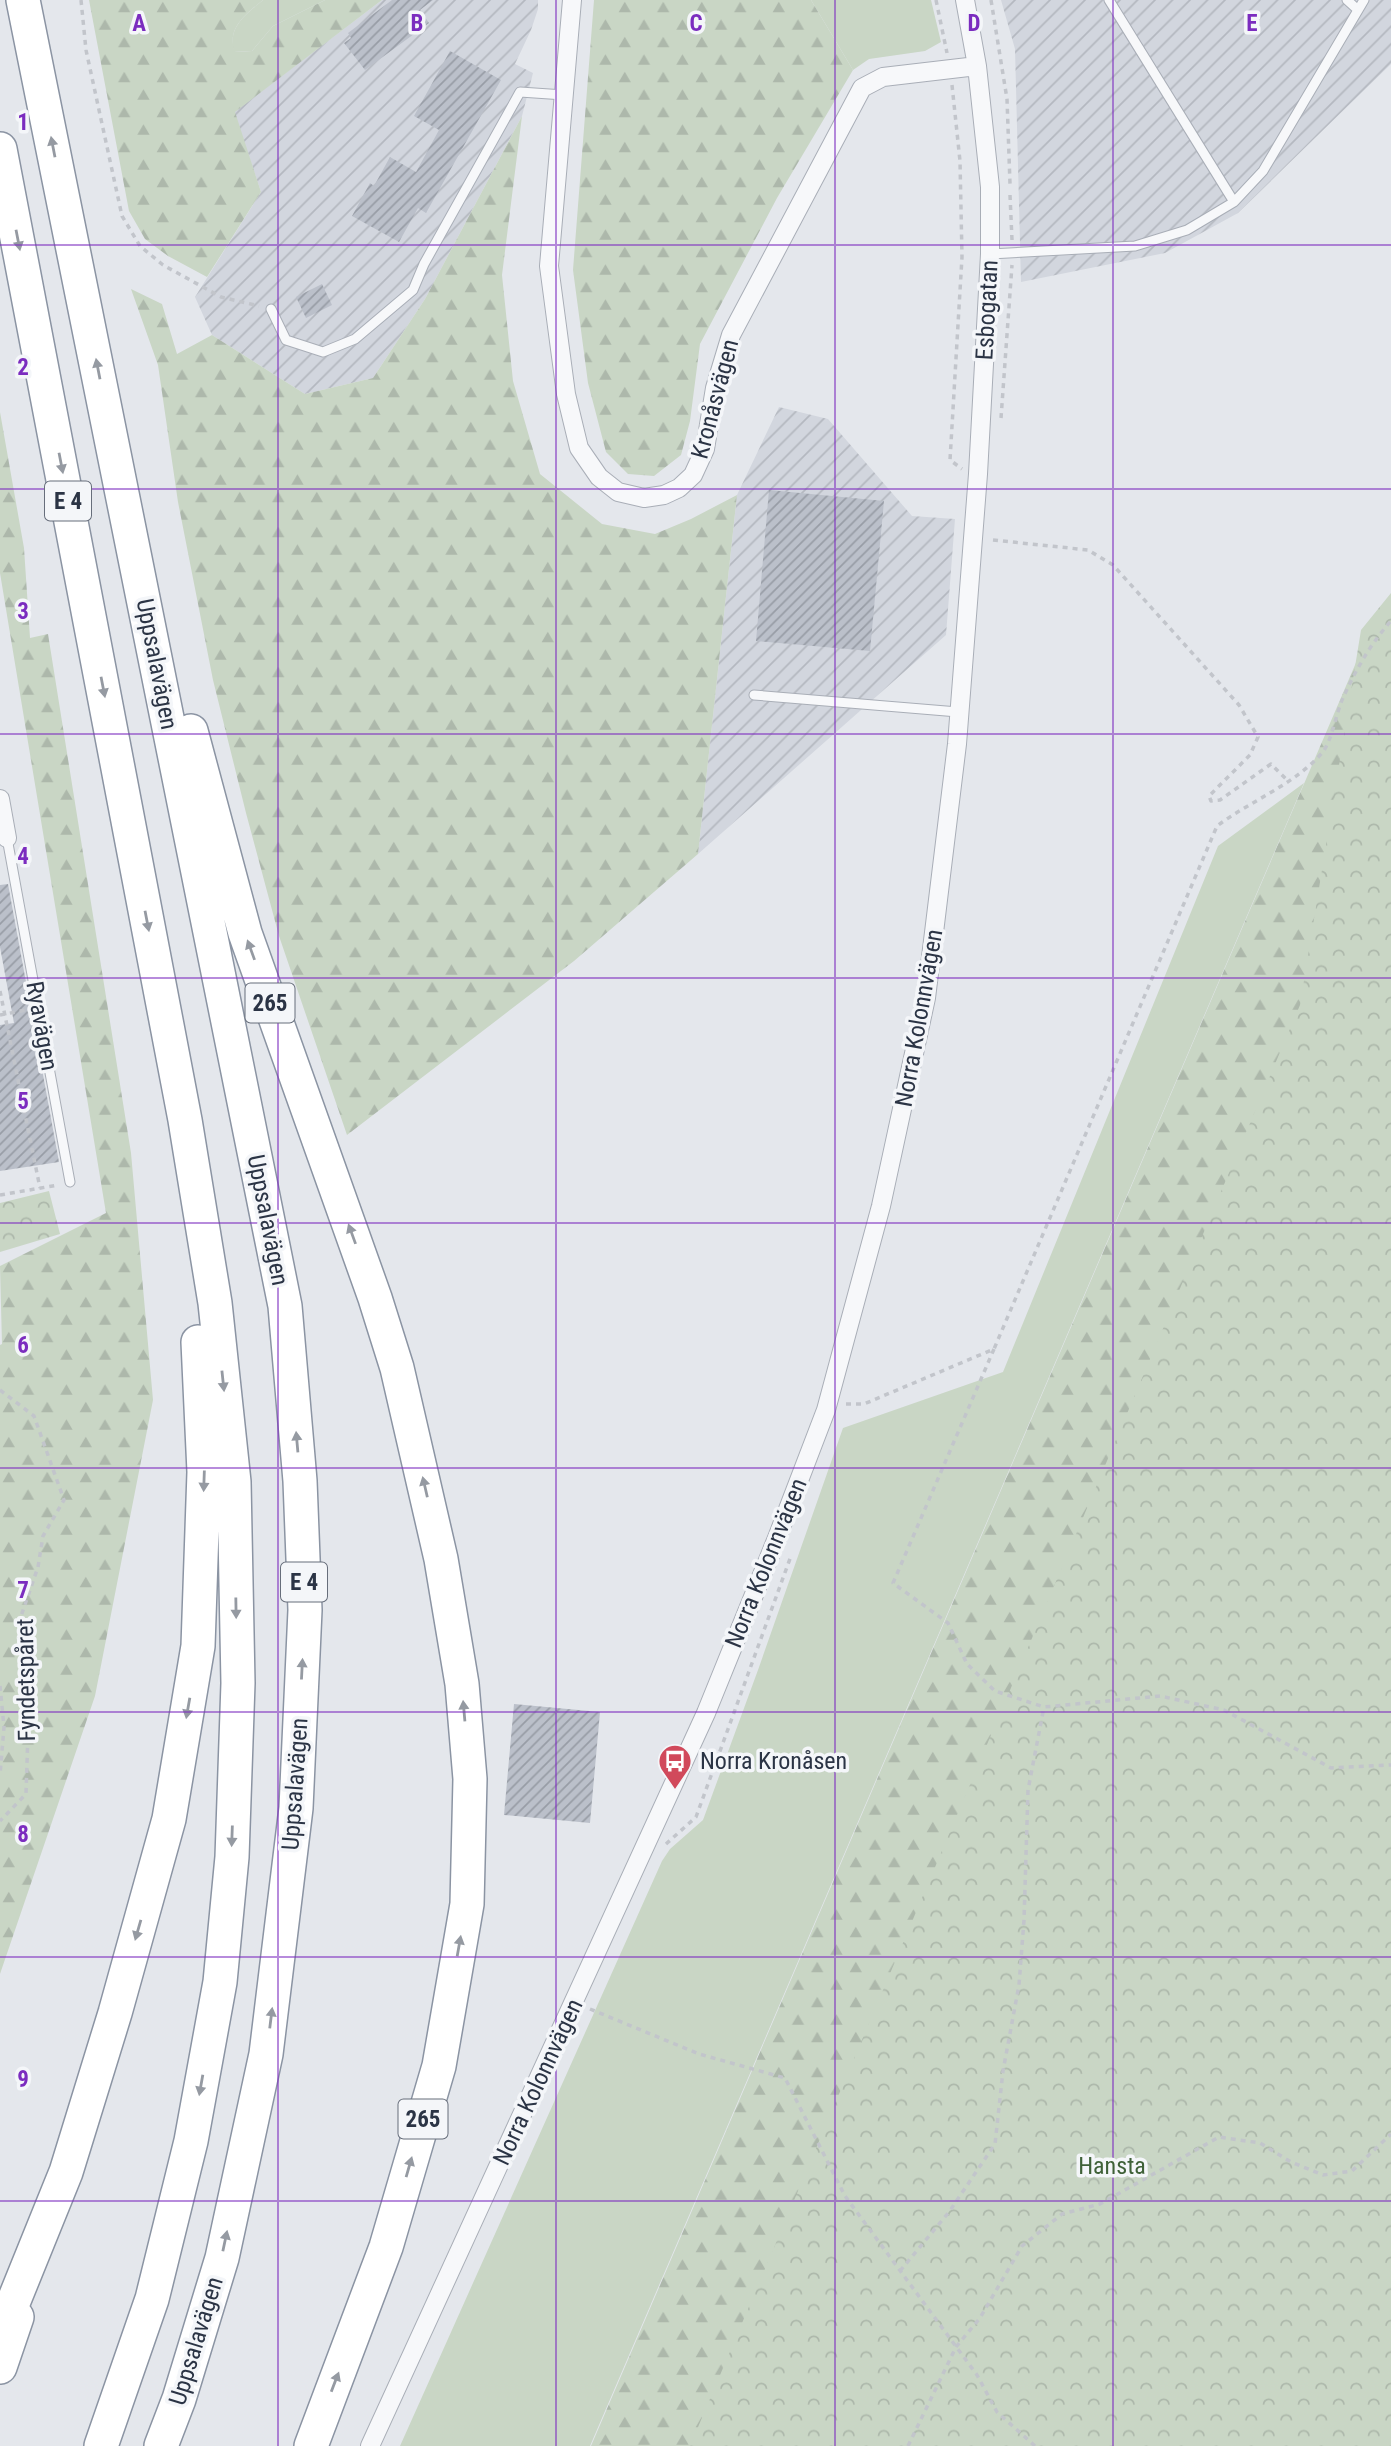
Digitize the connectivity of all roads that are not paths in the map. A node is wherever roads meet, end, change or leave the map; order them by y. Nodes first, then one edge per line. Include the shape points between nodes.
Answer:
1 (23, 0) edge
2 (572, 0) edge
3 (965, 0) edge
4 (1109, 0) edge
5 (1347, 0) edge
6 (1364, 0) edge
7 (1359, 10) junction
8 (977, 66) junction
9 (564, 95) junction
10 (0, 149) edge
11 (1234, 202) junction
12 (990, 254) junction
13 (271, 309) road end
14 (112, 436) junction
15 (965, 620) joint
16 (754, 695) dead end
17 (958, 712) junction
18 (0, 799) edge
19 (7, 838) joint
20 (185, 1120) junction
21 (70, 1182) road end
22 (66, 2172) junction
23 (0, 2335) edge
24 (0, 2367) edge
25 (101, 2446) edge
26 (161, 2446) edge
27 (311, 2446) edge
28 (370, 2446) edge

14 -> 1 highway, Uppsalavägen / E 4
2 - 9 street, Kronåsvägen
3 - 8 street, Esbogatan
4 - 11 lane
5 - 7 lane
6 - 7 lane
7 - 11 lane via 1263,171
8 - 9 street, Kronåsvägen via 883,77 862,88 731,335 715,388 705,449 693,475 679,488 644,498 618,492 599,477 579,448 566,394 549,266
8 - 12 street, Esbogatan via 990,187
9 - 13 lane via 520,92 413,290 355,339 323,352 286,340
10 -> 20 highway, E 4
11 - 12 lane via 1187,230 1135,246
12 - 15 street, Esbogatan
26 -> 14 highway, Uppsalavägen / E 4 via 222,2258 267,2054 296,1808 305,1610 285,1306
27 -> 14 highway, 265 via 386,2247 439,2066 467,1904 470,1779 462,1684 441,1559 397,1368 245,933
15 - 17 street, Norra Kolonnvägen
16 - 17 lane
17 - 28 street, Norra Kolonnvägen via 926,998 881,1206 825,1410 706,1713
18 - 19 street, Ryavägen
19 - 21 lane, Ryavägen
20 -> 22 highway via 183,1174 205,1472 198,1646 169,1819
20 -> 25 highway, E 4 via 215,1303 234,1482 238,1683 232,1857 220,1982 191,2141 152,2299
22 - 23 highway
22 - 24 highway

